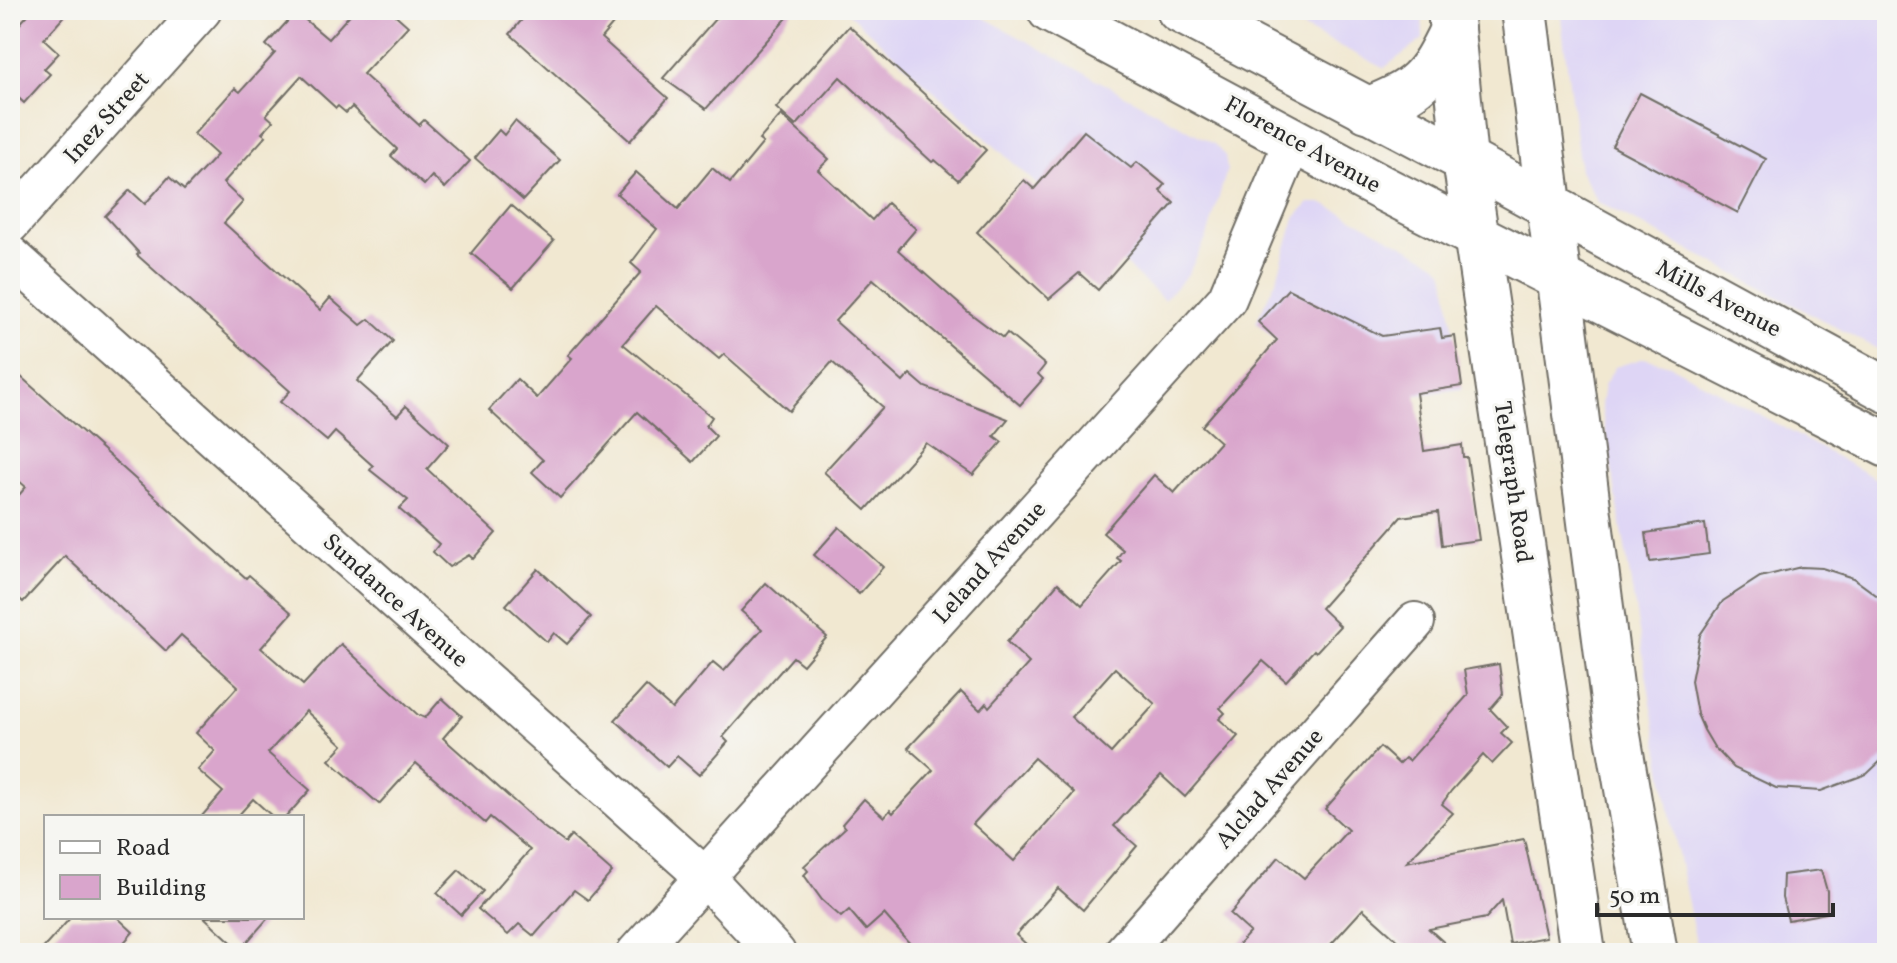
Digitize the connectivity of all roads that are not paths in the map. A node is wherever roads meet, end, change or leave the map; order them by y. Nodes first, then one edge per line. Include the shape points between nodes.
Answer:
1 (202, 10) edge
2 (1050, 10) edge
3 (1179, 10) edge
4 (1524, 10) edge
5 (1451, 20) edge
6 (1367, 110) junction
7 (1293, 141) junction
8 (1465, 160) junction
9 (1551, 206) junction
10 (10, 224) edge
11 (1478, 234) junction
12 (10, 255) edge
13 (1557, 274) junction
14 (1887, 390) edge
15 (1887, 445) edge
16 (1415, 622) dead end
17 (705, 877) junction
18 (636, 953) edge
19 (776, 953) edge
20 (1123, 953) edge
21 (1583, 953) edge
22 (1655, 953) edge

1 - 10 street, Inez Street
2 - 7 main road, Florence Avenue
3 - 6 main road
4 - 9 main road
5 - 6 main road via 1426,78
5 - 8 main road, Telegraph Road
6 - 8 main road
7 - 11 main road, Florence Avenue
7 - 17 street, Leland Avenue via 1227,299
8 - 9 main road
8 - 11 main road, Telegraph Road
9 - 13 main road
9 - 14 main road, Mills Avenue
11 - 13 main road, Florence Avenue
11 - 21 main road, Telegraph Road
12 - 17 street, Sundance Avenue
13 - 15 main road
13 - 22 main road via 1616,724
16 - 20 street, Alclad Avenue
17 - 18 street, Leland Avenue
17 - 19 street, Sundance Avenue

